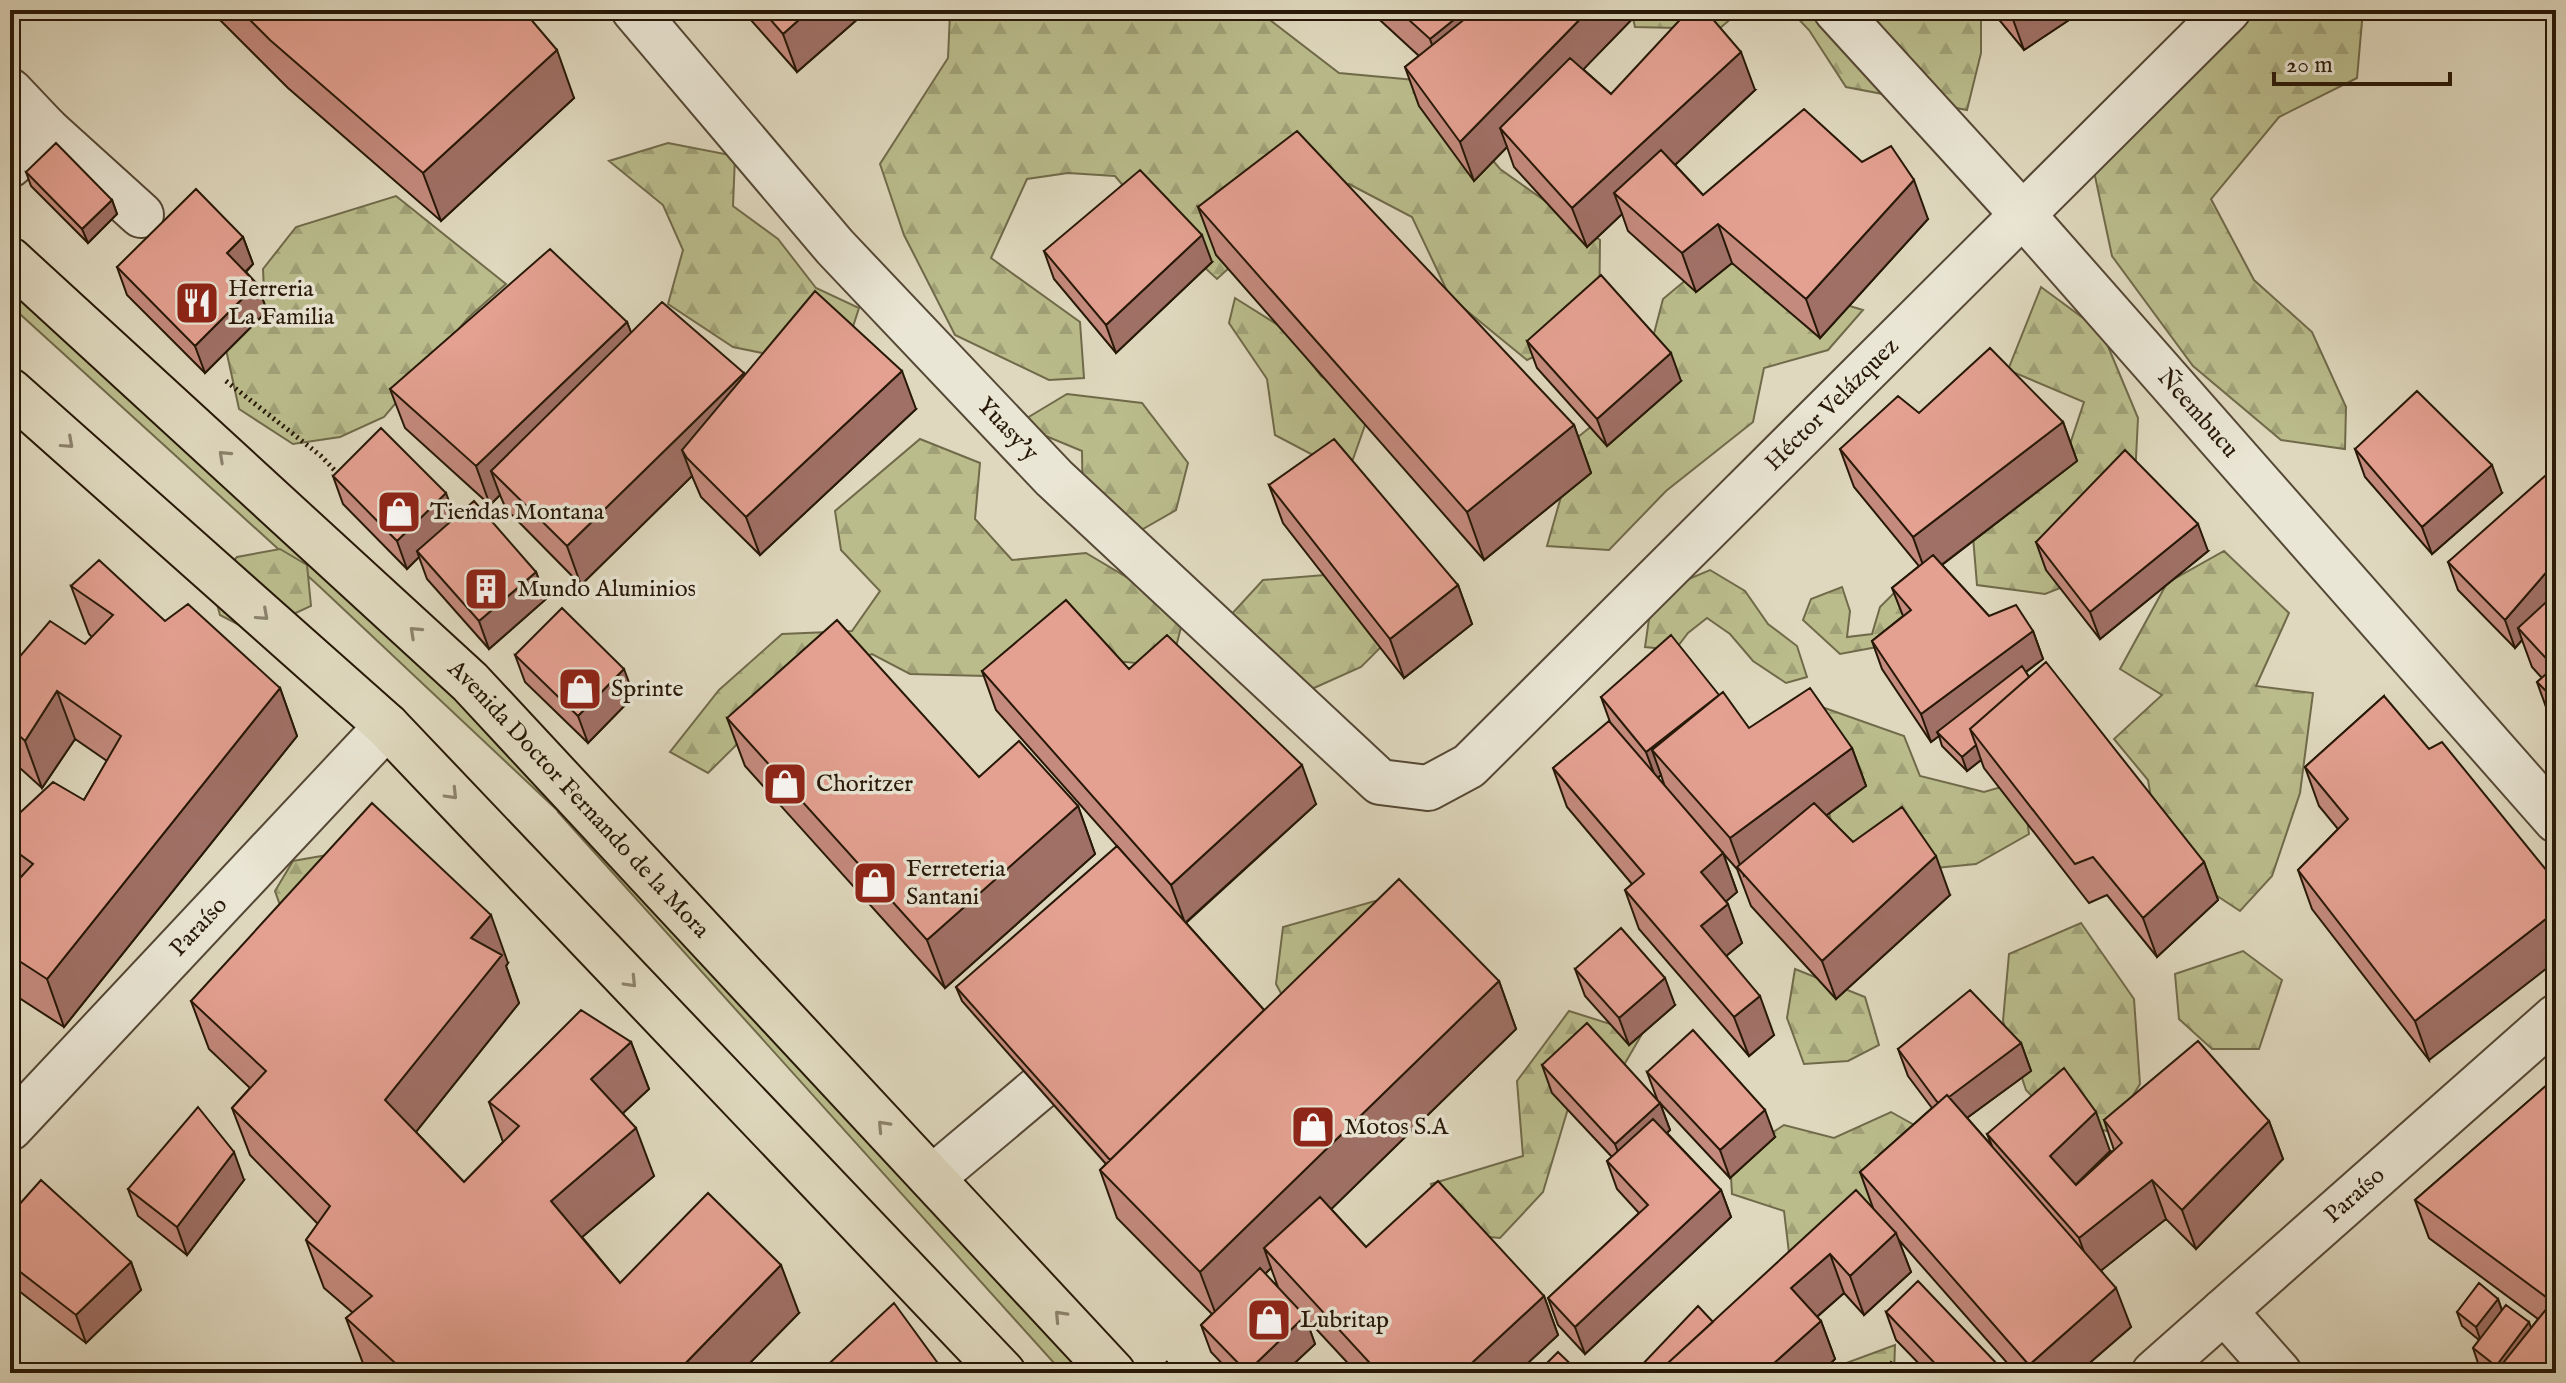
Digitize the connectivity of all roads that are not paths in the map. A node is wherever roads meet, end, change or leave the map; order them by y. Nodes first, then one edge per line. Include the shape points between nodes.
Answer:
1 (634, 10) edge
2 (1836, 10) edge
3 (2228, 10) edge
4 (10, 91) edge
5 (46, 129) junction
6 (10, 165) edge
7 (141, 215) dead end
8 (2023, 215) junction
9 (10, 260) edge
10 (10, 391) edge
11 (387, 726) junction
12 (1428, 788) joint
13 (2556, 820) edge
14 (2556, 1017) edge
15 (1114, 1081) edge
16 (10, 1128) edge
17 (932, 1178) junction
18 (2224, 1311) junction
19 (1003, 1373) edge
20 (1113, 1373) edge
21 (2154, 1373) edge
22 (2279, 1373) edge

1 - 12 street, Yuasy'y via 835,247 1054,478 1380,782
2 - 8 street, Ñeembucu
3 - 8 street, Héctor Velázquez
4 - 5 street
5 - 6 street
5 - 7 street
8 - 12 street, Héctor Velázquez via 1469,766
8 - 13 street, Ñeembucu
17 -> 9 highway, Avenida Doctor Fernando de la Mora via 470,682
10 -> 11 highway
11 - 16 street, Paraíso
11 -> 19 highway
14 - 18 street, Paraíso
15 - 17 street via 1076,1036
20 -> 17 highway, Avenida Doctor Fernando de la Mora
18 - 21 street, Paraíso
18 - 22 street

